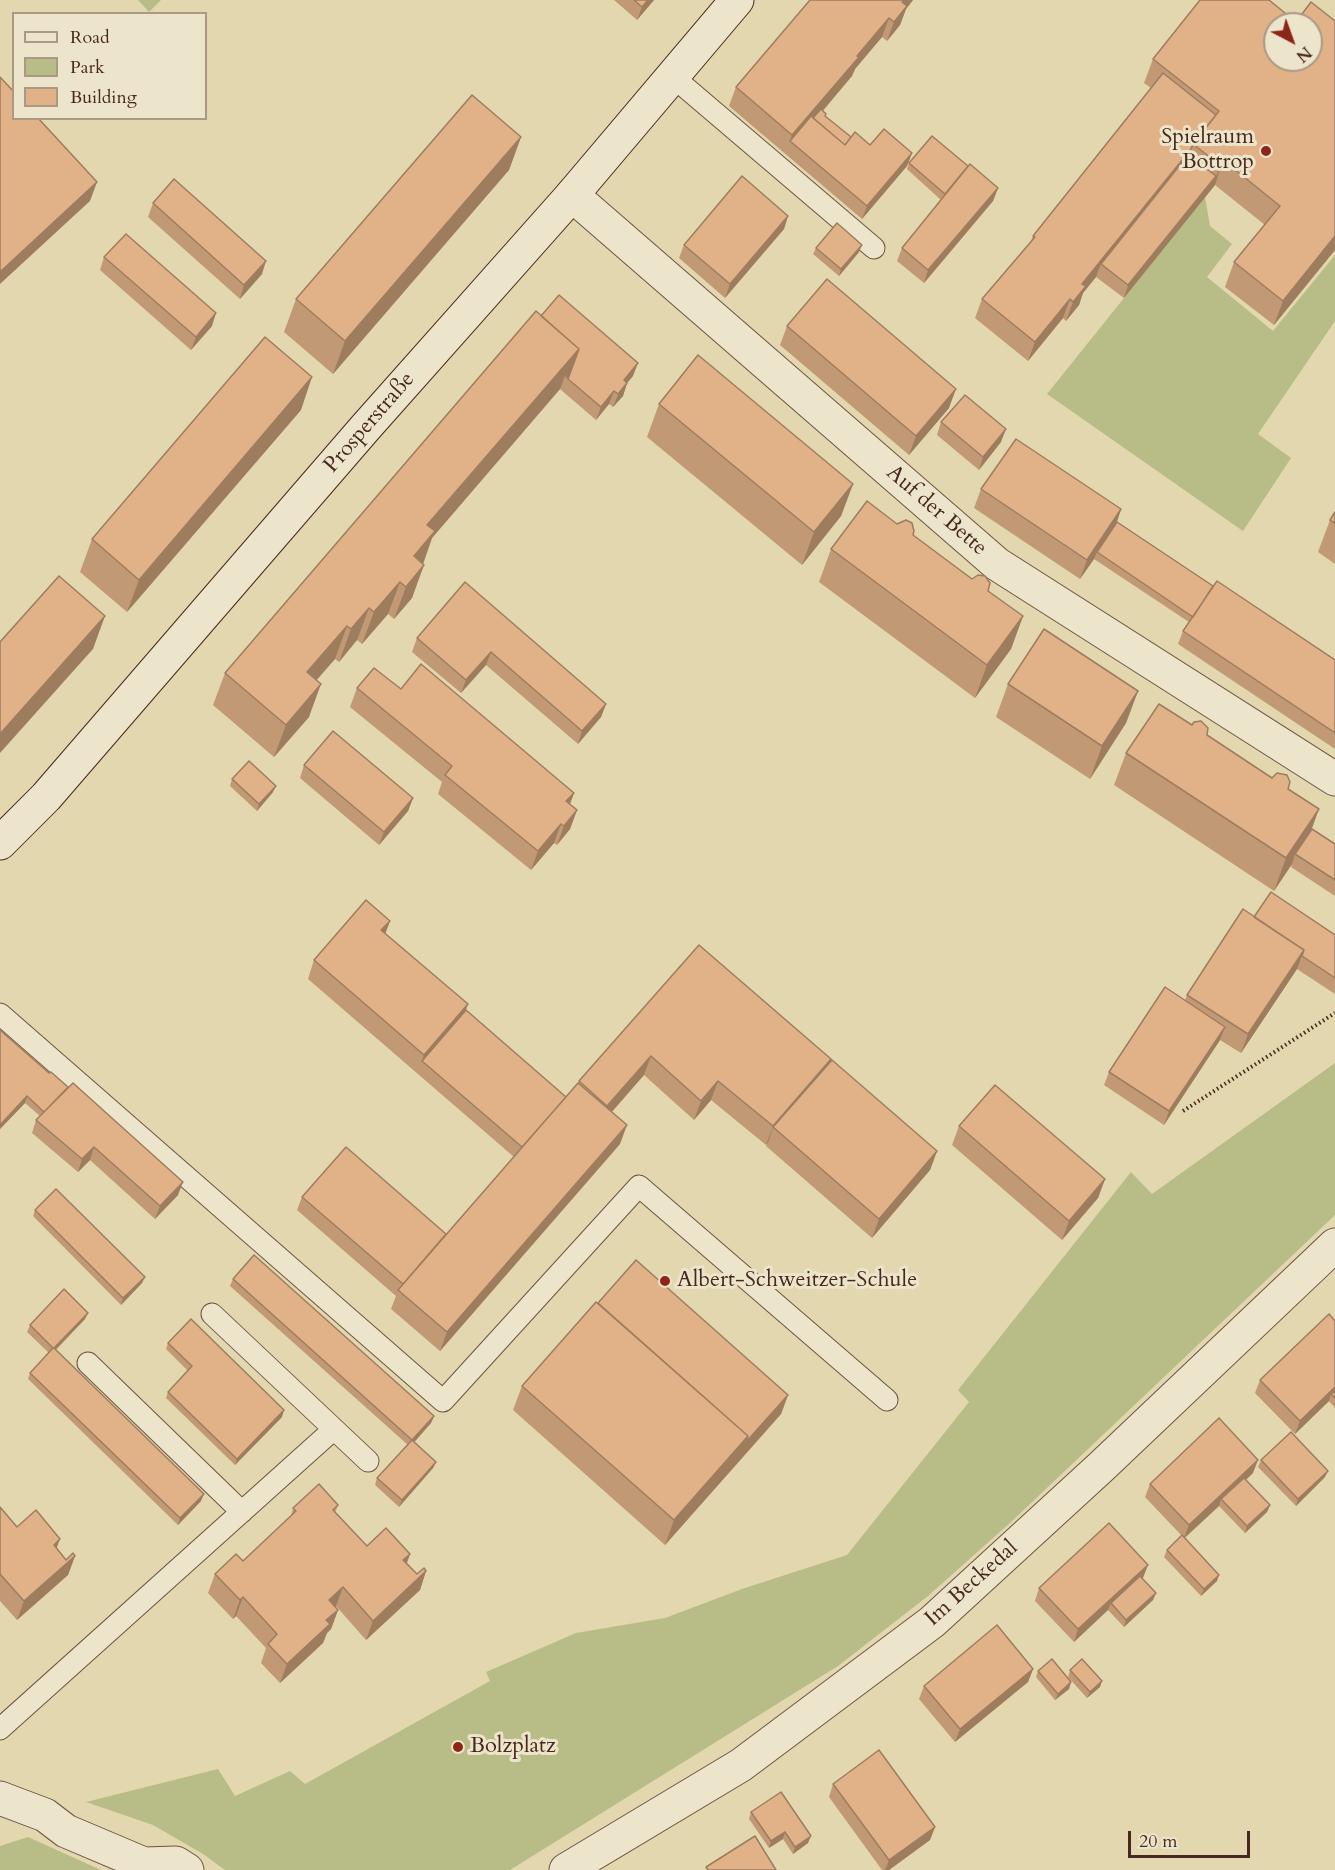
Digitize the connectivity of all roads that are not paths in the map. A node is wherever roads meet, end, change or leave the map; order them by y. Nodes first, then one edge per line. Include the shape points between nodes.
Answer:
1 (737, 0) edge
2 (672, 76) junction
3 (572, 195) junction
4 (874, 248) dead end
5 (1335, 778) edge
6 (0, 843) edge
7 (0, 1014) edge
8 (1335, 1245) edge
9 (212, 1314) dead end
10 (88, 1363) dead end
11 (887, 1400) dead end
12 (334, 1429) junction
13 (368, 1461) dead end
14 (242, 1512) junction
15 (0, 1729) edge
16 (0, 1798) edge
17 (187, 1870) edge
18 (566, 1870) edge

1 - 2 street, Prosperstraße
2 - 3 street, Prosperstraße
2 - 4 lane
3 - 5 street, Auf der Bette via 997,564
3 - 6 street, Prosperstraße via 46,797
7 - 11 lane via 443,1401 639,1186
8 - 18 street, Im Beckedal via 932,1622 741,1765
9 - 12 lane
10 - 14 lane
12 - 13 lane
12 - 14 lane
14 - 15 lane
16 - 17 street via 45,1815 66,1831 144,1864 176,1863

